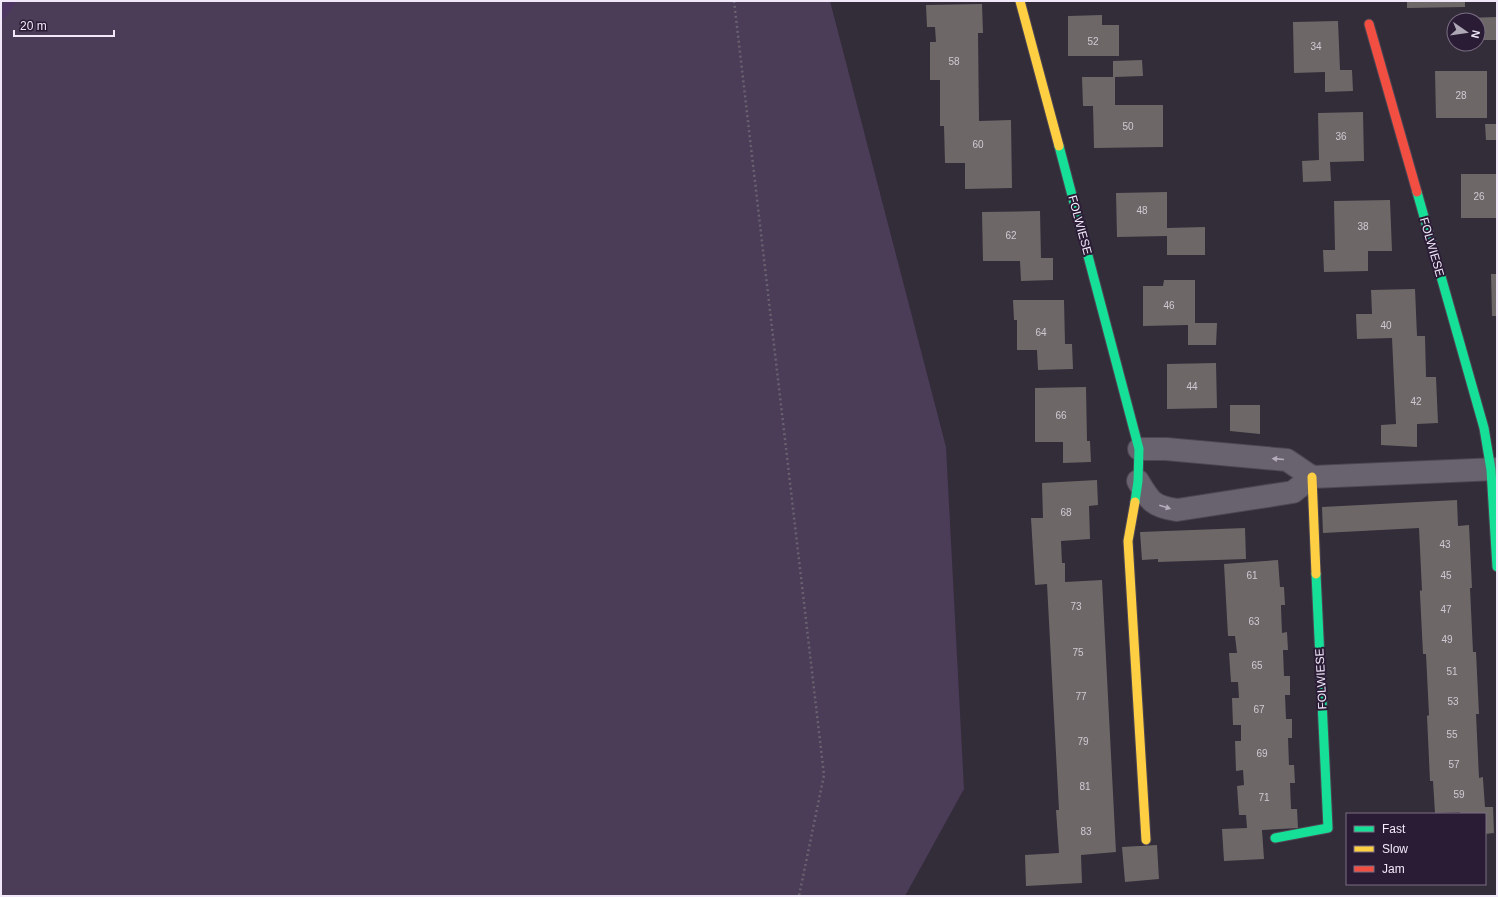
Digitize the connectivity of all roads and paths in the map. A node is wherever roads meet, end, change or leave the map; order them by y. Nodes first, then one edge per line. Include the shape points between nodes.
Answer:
1 (734, 1) edge
2 (1020, 1) edge
3 (1369, 24) dead end
4 (1139, 449) junction
5 (1494, 470) edge
6 (1312, 477) junction
7 (1138, 481) junction
8 (1497, 567) edge
9 (1275, 838) dead end
10 (1146, 840) dead end
11 (799, 896) edge

1 - 11 path via 824,775
2 - 4 street, FOLWIESE
3 - 5 street, FOLWIESE
6 -> 4 street via 1287,460 1166,449
4 - 7 street, FOLWIESE
5 - 6 street
5 - 8 street, FOLWIESE
7 -> 6 street via 1149,500 1162,508 1177,510 1293,492
6 - 9 street, FOLWIESE via 1328,828
7 - 10 street, FOLWIESE via 1128,541

